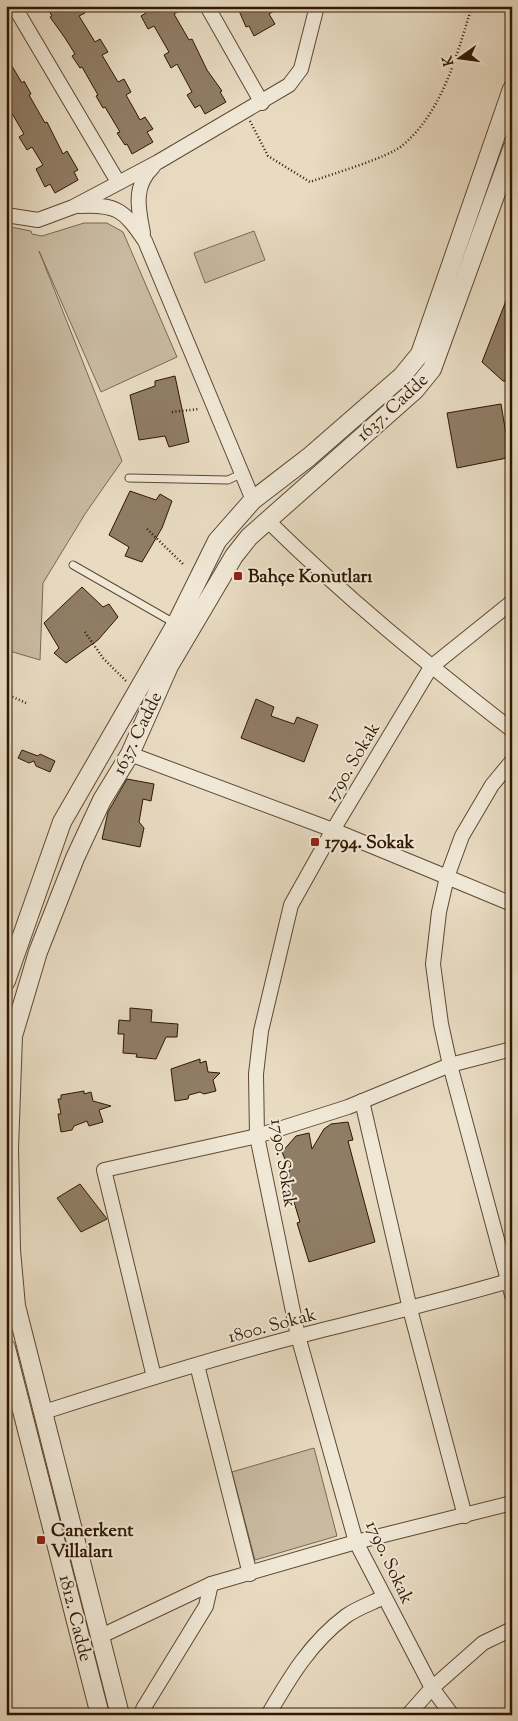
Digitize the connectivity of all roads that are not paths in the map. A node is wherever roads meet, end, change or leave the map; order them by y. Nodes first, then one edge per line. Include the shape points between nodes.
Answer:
1 (14, 6) edge
2 (207, 6) edge
3 (318, 6) edge
4 (512, 89) edge
5 (262, 103) junction
6 (512, 149) edge
7 (158, 162) junction
8 (118, 182) junction
9 (73, 207) junction
10 (6, 215) edge
11 (145, 241) junction
12 (243, 473) junction
13 (129, 478) dead end
14 (253, 500) junction
15 (268, 521) junction
16 (73, 565) dead end
17 (512, 602) edge
18 (176, 624) junction
19 (431, 667) junction
20 (512, 730) edge
21 (130, 754) junction
22 (512, 761) edge
23 (333, 830) junction
24 (447, 877) junction
25 (512, 904) edge
26 (6, 981) edge
27 (13, 1036) junction
28 (512, 1049) edge
29 (6, 1058) edge
30 (450, 1065) junction
31 (362, 1101) junction
32 (257, 1136) junction
33 (510, 1286) edge
34 (410, 1310) junction
35 (298, 1336) junction
36 (6, 1348) edge
37 (197, 1365) junction
38 (154, 1377) junction
39 (44, 1412) junction
40 (24, 1418) junction
41 (512, 1504) edge
42 (465, 1516) junction
43 (356, 1542) junction
44 (250, 1574) junction
45 (212, 1584) junction
46 (384, 1596) junction
47 (512, 1629) edge
48 (99, 1637) junction
49 (432, 1688) junction
50 (144, 1709) dead end
51 (100, 1715) edge
52 (120, 1715) edge
53 (268, 1715) edge
54 (408, 1715) edge
55 (452, 1715) edge

1 - 8 street
2 - 5 street
3 - 5 street via 301,69 289,85
4 - 14 street, 1637. Cadde via 420,354 402,376 309,457
5 - 7 street
6 - 15 street, 1637. Cadde via 432,369 414,390
7 - 8 street
7 - 11 street via 146,174 139,188 138,206
8 - 9 street
9 - 10 street via 38,220
9 - 11 street via 105,205 118,209
11 - 12 street
12 - 13 lane via 228,480
12 - 14 street
14 - 15 street
14 - 18 street, 1637. Cadde via 217,541
15 - 19 street via 324,577
15 - 21 street, 1637. Cadde via 250,537 229,564 169,666
16 - 18 lane
17 - 19 street, 1790. Sokak
18 - 26 street, 1637. Cadde via 62,822
19 - 20 street
19 - 23 street, 1790. Sokak
21 - 23 street
21 - 27 street, 1637. Cadde via 102,800 75,858 38,952
22 - 24 street via 492,785 462,836
23 - 24 street
23 - 32 street, 1790. Sokak via 291,905 282,941 261,1031 256,1074
24 - 25 street
24 - 30 street via 433,964
27 - 29 street
27 - 39 street, 1637. Cadde via 9,1150 11,1250 16,1306
28 - 30 street
30 - 31 street
30 - 33 street
31 - 32 street
31 - 34 street
32 - 35 street, 1790. Sokak
32 - 38 street via 104,1170
33 - 34 street, 1800. Sokak
34 - 35 street, 1800. Sokak
34 - 42 street
35 - 37 street, 1800. Sokak
35 - 43 street, 1790. Sokak
36 - 40 street, 1812. Cadde
37 - 38 street, 1800. Sokak
37 - 44 street
38 - 39 street, 1800. Sokak
39 - 40 street
39 - 48 street, 1812. Cadde
40 - 51 street, 1812. Cadde
41 - 42 street
42 - 43 street
43 - 44 street
43 - 46 street, 1790. Sokak
44 - 45 street
45 - 48 street
45 - 50 street via 206,1606
46 - 49 street, 1790. Sokak
46 - 53 street via 348,1615 314,1643
47 - 49 street via 483,1643
48 - 52 street, 1812. Cadde
49 - 54 street
49 - 55 street, 1790. Sokak

